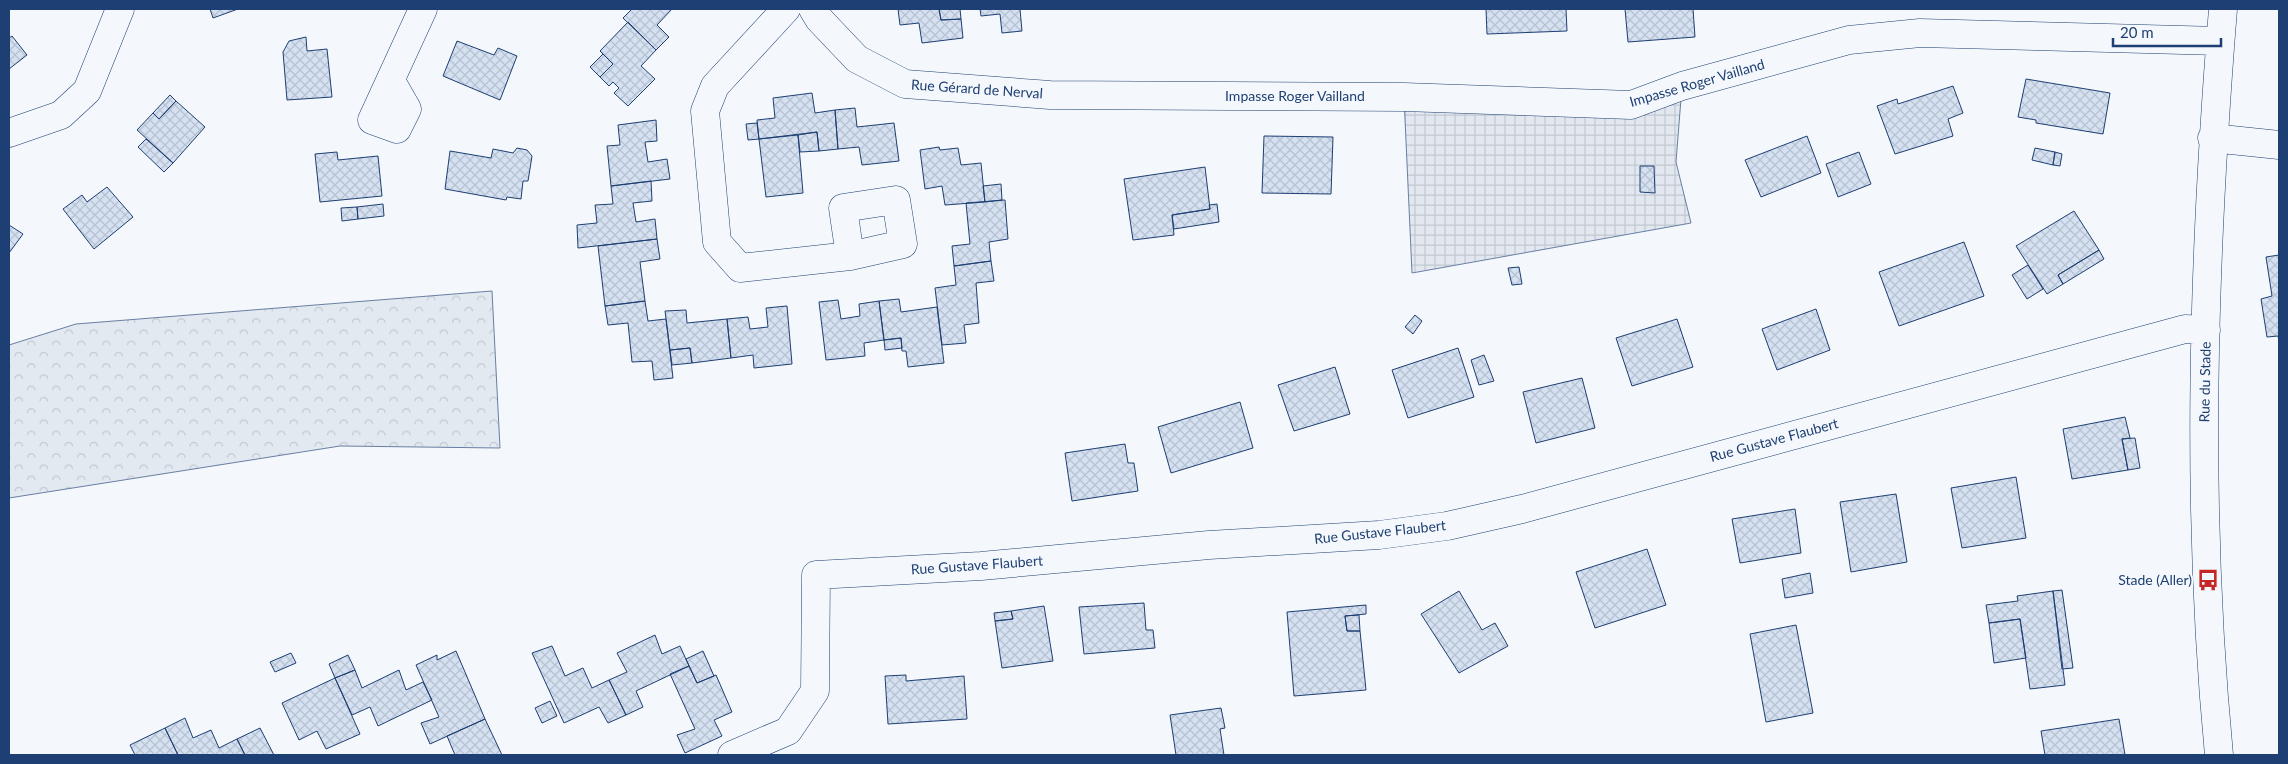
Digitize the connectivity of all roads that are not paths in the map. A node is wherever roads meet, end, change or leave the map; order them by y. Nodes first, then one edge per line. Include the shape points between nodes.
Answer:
1 (120, 9) edge
2 (423, 9) edge
3 (786, 9) edge
4 (813, 9) edge
5 (2222, 9) edge
6 (2220, 41) junction
7 (391, 81) dead end
8 (1050, 95) joint
9 (9, 134) edge
10 (2212, 138) junction
11 (2279, 145) edge
12 (850, 256) dead end
13 (2206, 330) junction
14 (732, 755) edge
15 (2219, 755) edge

1 - 9 street via 87,91 62,116
2 - 7 street
3 - 12 street via 715,86 705,111 717,242 740,268
4 - 8 street, Rue Gérard de Nerval via 857,59 905,84
5 - 6 street, Rue du Stade
6 - 8 street, Impasse Roger Vailland via 1920,32 1849,40 1682,86 1631,105 1404,97
6 - 10 street, Rue du Stade
10 - 11 street
10 - 13 street, Rue du Stade
13 - 14 street, Rue Gustave Flaubert via 2185,329 2157,336 1522,509 1447,526 1379,535 1209,545 981,566 816,575 815,691 788,731
13 - 15 street, Rue du Stade via 2204,427 2211,668

